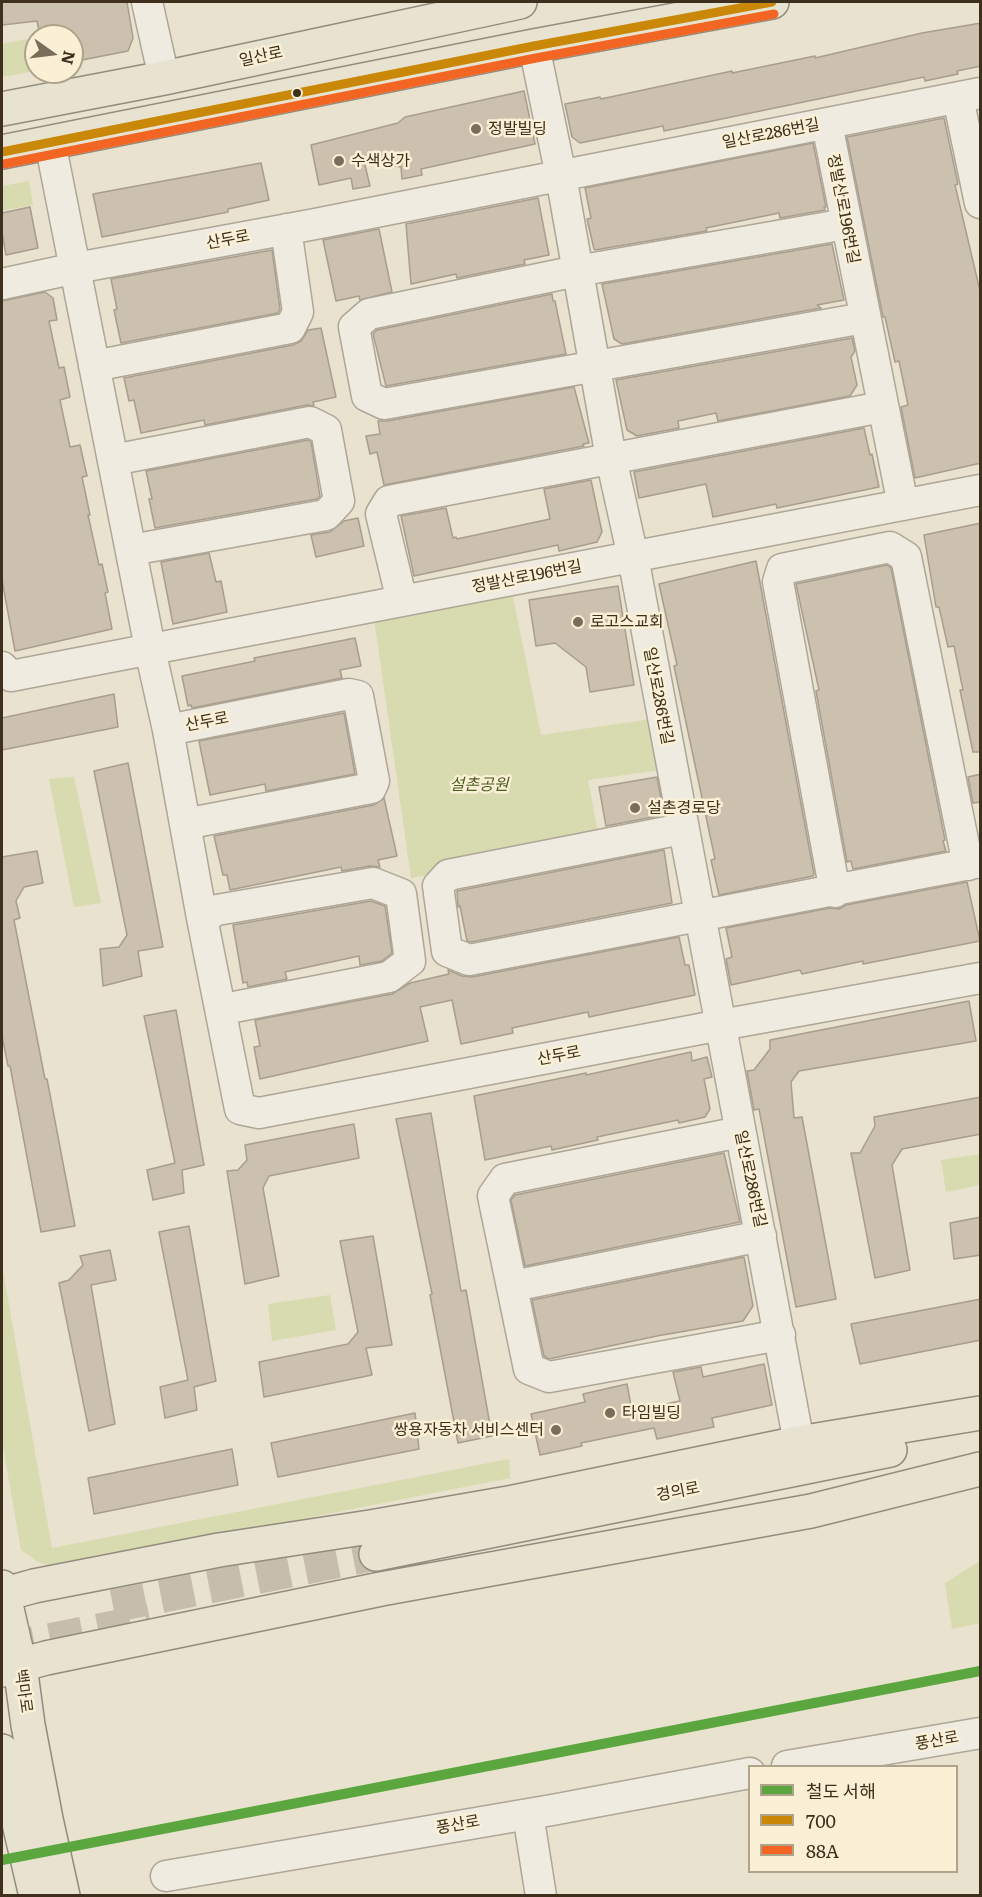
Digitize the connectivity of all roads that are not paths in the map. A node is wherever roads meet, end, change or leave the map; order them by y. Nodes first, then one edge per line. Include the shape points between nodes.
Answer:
1 (147, 2) edge
2 (520, 2) edge
3 (772, 2) edge
4 (534, 46) junction
5 (164, 78) junction
6 (969, 95) edge
7 (2, 109) edge
8 (827, 124) junction
9 (50, 142) junction
10 (2, 152) edge
11 (561, 176) junction
12 (981, 203) edge
13 (846, 224) junction
14 (298, 227) junction
15 (76, 268) junction
16 (577, 271) junction
17 (2, 284) edge
18 (864, 318) junction
19 (94, 366) junction
20 (596, 367) junction
21 (882, 407) junction
22 (611, 458) junction
23 (113, 460) junction
24 (981, 490) edge
25 (903, 505) junction
26 (131, 550) junction
27 (633, 557) junction
28 (402, 601) junction
29 (151, 649) junction
30 (2, 667) edge
31 (168, 730) junction
32 (185, 824) junction
33 (682, 829) junction
34 (974, 864) edge
35 (835, 892) junction
36 (699, 916) junction
37 (202, 918) junction
38 (981, 978) edge
39 (221, 1007) junction
40 (721, 1025) junction
41 (740, 1132) junction
42 (761, 1236) junction
43 (513, 1286) junction
44 (780, 1335) junction
45 (981, 1413) edge
46 (981, 1432) edge
47 (799, 1443) junction
48 (981, 1460) edge
49 (981, 1469) edge
50 (2, 1592) edge
51 (11, 1668) edge
52 (981, 1733) edge
53 (2, 1751) edge
54 (798, 1765) edge
55 (748, 1773) edge
56 (528, 1814) junction
57 (166, 1876) dead end
58 (36, 1896) edge
59 (63, 1896) edge
60 (541, 1896) edge

1 - 5 street
2 - 5 main road, 일산로
3 - 4 main road
4 - 9 main road
4 - 11 street, 일산로286번길
5 - 7 main road, 일산로
6 - 8 street, 일산로286번길
6 - 12 street
8 - 11 street, 일산로286번길
8 - 13 street, 정발산로196번길
9 - 10 main road
9 - 15 street, 산두로
11 - 14 street, 일산로286번길
11 - 16 street, 일산로286번길
13 - 16 street
13 - 18 street, 정발산로196번길
14 - 15 street, 산두로
14 - 19 street via 298,312 290,328
15 - 17 street, 산두로
15 - 19 street, 산두로
16 - 20 street, 일산로286번길
16 - 20 street via 369,314 354,327 367,396 384,404
18 - 20 street
18 - 21 street, 정발산로196번길
19 - 23 street, 산두로
20 - 22 street, 일산로286번길
21 - 22 street
21 - 25 street, 정발산로196번길
22 - 27 street, 일산로286번길
22 - 28 street via 389,501 381,514
23 - 26 street, 산두로
23 - 26 street via 310,422 326,430 339,501 326,515
24 - 25 street, 정발산로196번길
25 - 27 street, 정발산로196번길
26 - 29 street, 산두로
27 - 28 street, 정발산로196번길
27 - 33 street, 일산로286번길
28 - 29 street, 정발산로196번길
29 - 30 street via 11,676
29 - 31 street, 산두로
31 - 32 street, 산두로
31 - 32 street, 산두로 via 349,694 358,696 374,781 371,788
32 - 37 street, 산두로
33 - 36 street, 일산로286번길
33 - 36 street via 448,875 438,886 447,951 469,960
34 - 35 street
34 - 35 street via 906,557 890,547 782,569 778,582
35 - 36 street
36 - 40 street, 일산로286번길
37 - 39 street, 산두로
37 - 39 street via 217,910 374,882 401,894 410,960 389,976
38 - 40 street, 산두로
39 - 40 street, 산두로 via 240,1110 259,1113
40 - 41 street, 일산로286번길
41 - 42 street, 일산로286번길
41 - 43 street via 505,1179 493,1196
42 - 43 street
42 - 44 street, 일산로286번길
43 - 44 street via 529,1370 549,1377
44 - 47 street, 일산로286번길
45 - 47 main road
46 - 48 main road, 경의로 via 380,1565 817,1494
47 - 50 main road via 514,1502 219,1550
49 - 51 main road via 811,1511 381,1589
50 - 51 main road, 백마로
51 - 59 main road, 백마로 via 28,1725
52 - 54 street, 풍산로
53 - 58 main road
55 - 56 street, 풍산로
56 - 57 street, 풍산로
56 - 60 street

